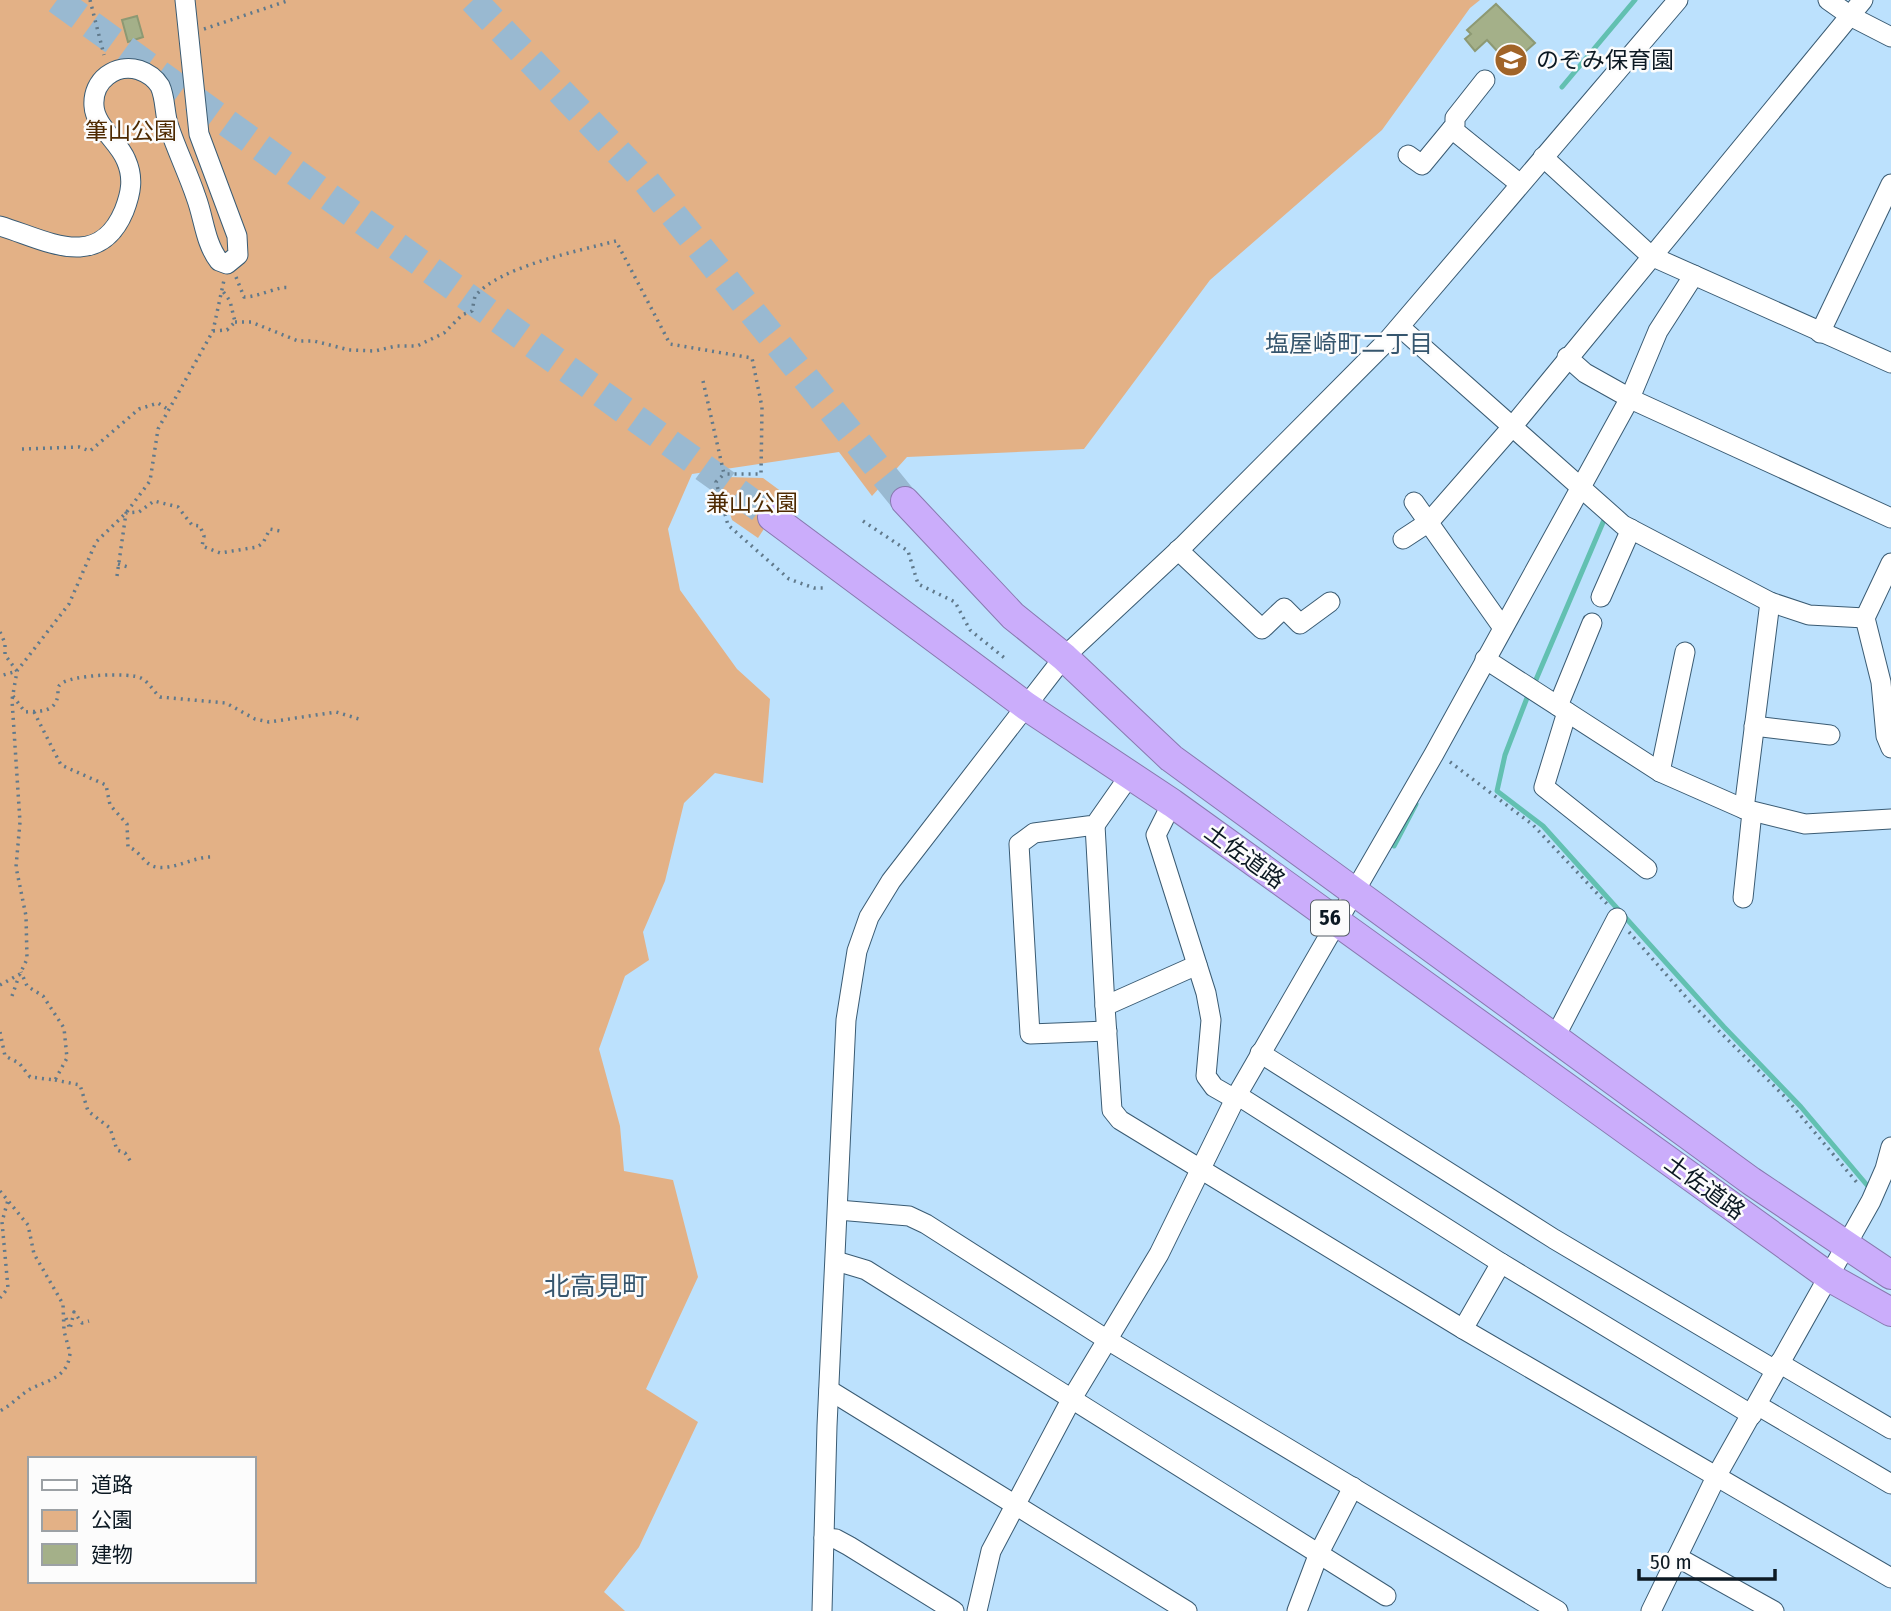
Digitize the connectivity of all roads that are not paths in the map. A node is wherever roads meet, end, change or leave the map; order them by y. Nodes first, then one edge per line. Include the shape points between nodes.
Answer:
1 (185, 0) edge
2 (1678, 0) edge
3 (1828, 0) edge
4 (1863, 0) edge
5 (1852, 17) junction
6 (1891, 37) edge
7 (1485, 80) dead end
8 (1452, 129) junction
9 (1408, 155) dead end
10 (1543, 157) junction
11 (1520, 184) junction
12 (1891, 184) edge
13 (0, 226) edge
14 (1651, 256) junction
15 (1694, 275) junction
16 (1400, 327) junction
17 (1820, 333) junction
18 (1567, 357) junction
19 (1891, 363) edge
20 (1630, 397) junction
21 (1512, 427) junction
22 (1580, 490) junction
23 (905, 502) tunnel mouth
24 (1414, 502) dead end
25 (772, 517) tunnel mouth
26 (1891, 518) edge
27 (1429, 522) junction
28 (1631, 529) junction
29 (1403, 539) dead end
30 (1178, 550) junction
31 (1891, 564) edge
32 (1886, 589) edge
33 (1601, 597) dead end
34 (1330, 602) dead end
35 (1770, 602) junction
36 (1865, 618) junction
37 (1592, 623) dead end
38 (1503, 628) junction
39 (1685, 652) dead end
40 (1064, 657) junction
41 (1485, 659) junction
42 (1026, 706) junction
43 (1562, 709) junction
44 (1754, 726) junction
45 (1830, 735) dead end
46 (1891, 748) edge
47 (1660, 772) junction
48 (1130, 775) junction
49 (1172, 803) junction
50 (1748, 810) junction
51 (1891, 819) edge
52 (1095, 825) junction
53 (1647, 869) dead end
54 (1353, 892) junction
55 (1743, 898) dead end
56 (1617, 918) road end
57 (1335, 922) junction
58 (1197, 965) junction
59 (1105, 1006) junction
60 (1107, 1031) junction
61 (1554, 1039) junction
62 (1260, 1053) junction
63 (1236, 1097) junction
64 (1891, 1147) edge
65 (1202, 1170) junction
66 (838, 1210) junction
67 (1846, 1245) junction
68 (836, 1261) junction
69 (1501, 1263) junction
70 (1891, 1275) edge
71 (1828, 1276) junction
72 (1891, 1312) edge
73 (1463, 1329) junction
74 (1107, 1339) junction
75 (1777, 1367) junction
76 (829, 1390) junction
77 (1072, 1400) junction
78 (1755, 1410) junction
79 (1891, 1429) edge
80 (1717, 1475) junction
81 (1891, 1484) edge
82 (1353, 1487) junction
83 (1016, 1503) junction
84 (824, 1538) junction
85 (1319, 1553) junction
86 (1677, 1557) junction
87 (1891, 1577) edge
88 (1386, 1596) dead end
89 (1300, 1610) edge
90 (822, 1611) edge
91 (954, 1611) edge
92 (977, 1611) edge
93 (1187, 1611) edge
94 (1558, 1611) edge
95 (1651, 1611) edge
96 (1774, 1611) edge

1 - 13 street via 199,134 240,248 230,262 219,261 211,250 168,125 160,86 152,76 134,68 109,74 97,86 94,107 128,164 131,194 120,218 100,240 80,248 56,247
2 - 10 street
3 - 5 street
4 - 5 street
5 - 6 street
5 - 14 street
7 - 8 street via 1455,118
8 - 9 street via 1422,165
8 - 11 street
10 - 11 street
10 - 14 street
11 - 16 street
12 - 17 street
14 - 15 street
14 - 18 street
15 - 17 street
15 - 20 street via 1658,331
16 - 21 street
16 - 30 street
17 - 19 street
18 - 20 street via 1585,373
18 - 21 street
20 - 22 street
20 - 26 street
21 - 22 street
21 - 27 street
22 - 28 street
22 - 38 street
23 - 40 highway, 土佐道路 / 56 via 1013,616
24 - 27 street
25 - 42 highway, 土佐道路 / 56
27 - 29 street
27 - 38 street
28 - 33 street
28 - 35 street
30 - 34 street via 1262,629 1284,608 1300,624
30 - 40 street
31 - 32 street
32 - 36 street
35 - 36 street via 1809,615
35 - 44 street
36 - 46 street
37 - 43 street
38 - 41 street
39 - 47 street
40 - 42 street
40 - 54 highway, 土佐道路 / 56 via 1171,758
41 - 43 street
41 - 54 street
42 - 48 highway, 土佐道路 / 56
42 - 66 street via 891,881 869,917 857,951 846,1020
43 - 47 street
43 - 53 street via 1544,787
44 - 45 street
44 - 50 street
47 - 50 street
48 - 49 highway, 土佐道路 / 56
48 - 52 street
49 - 57 highway, 土佐道路 / 56
49 - 58 street via 1156,835
50 - 51 street via 1805,824
50 - 55 street
52 - 59 street
52 - 60 street via 1034,833 1019,844 1030,1034
54 - 57 street
54 - 61 highway, 土佐道路 / 56
56 - 61 street
57 - 62 street
57 - 71 highway, 土佐道路 / 56
58 - 59 street
58 - 63 street via 1211,1020 1206,1076 1214,1087
59 - 60 street
60 - 65 street via 1112,1110 1120,1120
61 - 67 highway, 土佐道路 / 56
62 - 63 street
62 - 75 street via 1555,1239
63 - 65 street
63 - 69 street
64 - 67 street via 1871,1201
65 - 73 street
65 - 74 street via 1159,1254
66 - 68 street
66 - 74 street via 909,1216 926,1224
67 - 70 highway, 土佐道路 / 56
67 - 71 street
68 - 76 street
68 - 77 street via 866,1270
69 - 73 street
69 - 78 street
71 - 72 highway, 土佐道路 / 56
71 - 75 street
73 - 80 street
74 - 77 street
74 - 82 street
75 - 78 street
75 - 79 street
76 - 83 street
76 - 84 street
77 - 83 street
77 - 85 street
78 - 80 street
78 - 81 street
80 - 86 street
80 - 87 street
82 - 85 street
82 - 94 street
83 - 92 street via 991,1551
83 - 93 street
84 - 90 street
84 - 91 street via 849,1546
85 - 88 street
85 - 89 street
86 - 95 street
86 - 96 street

